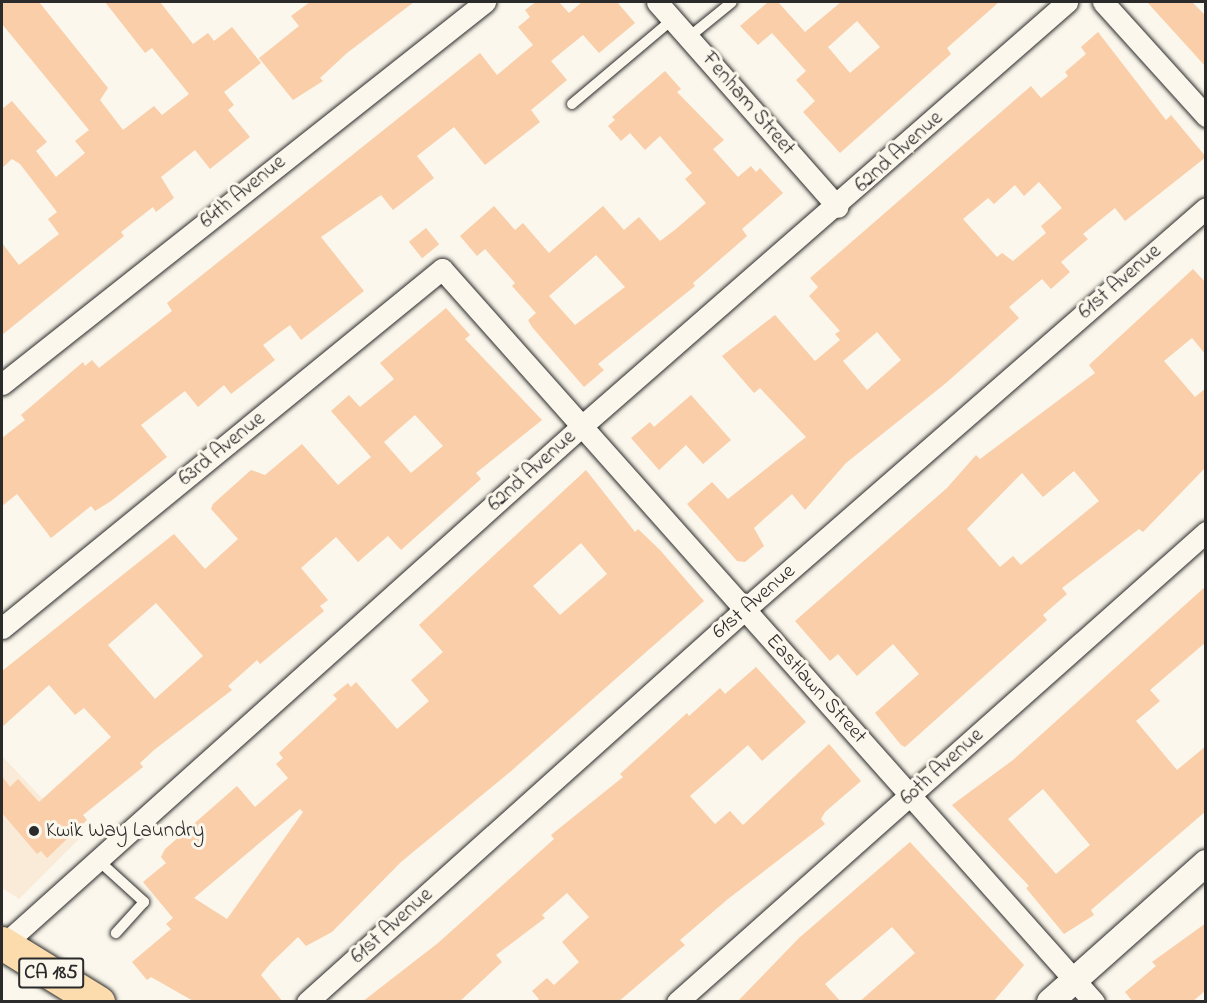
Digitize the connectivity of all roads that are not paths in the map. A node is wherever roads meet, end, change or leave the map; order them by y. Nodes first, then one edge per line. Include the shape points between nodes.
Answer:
1 (485, 2) edge
2 (657, 2) edge
3 (732, 2) edge
4 (1067, 2) edge
5 (1103, 2) edge
6 (673, 20) junction
7 (689, 37) junction
8 (572, 104) dead end
9 (1206, 116) edge
10 (838, 207) junction
11 (1206, 208) edge
12 (442, 269) joint
13 (2, 384) edge
14 (583, 425) junction
15 (1206, 532) edge
16 (744, 610) junction
17 (2, 628) edge
18 (912, 794) junction
19 (99, 861) junction
20 (1206, 863) edge
21 (116, 933) dead end
22 (2, 944) edge
23 (1075, 980) junction
24 (98, 1002) edge
25 (307, 1002) edge
26 (677, 1002) edge
27 (1050, 1002) edge
28 (1094, 1002) edge

1 - 13 street, 64th Avenue
2 - 6 street, Fenham Street
3 - 7 lane
4 - 10 street, 62nd Avenue
5 - 9 street
6 - 7 street, Fenham Street
6 - 8 lane
7 - 10 street, Fenham Street
10 - 14 street, 62nd Avenue
11 - 16 street, 61st Avenue
12 - 14 street, Eastlawn Street
12 - 17 street, 63rd Avenue
14 - 16 street, Eastlawn Street
14 - 19 street, 62nd Avenue
15 - 18 street, 60th Avenue
16 - 18 street, Eastlawn Street
16 - 25 street, 61st Avenue
18 - 23 street, Eastlawn Street
18 - 26 street, 60th Avenue
19 - 21 lane via 144,902
19 - 22 street, 62nd Avenue
20 - 23 street
22 - 24 main road, CA 185
23 - 27 street
23 - 28 street, Eastlawn Street

